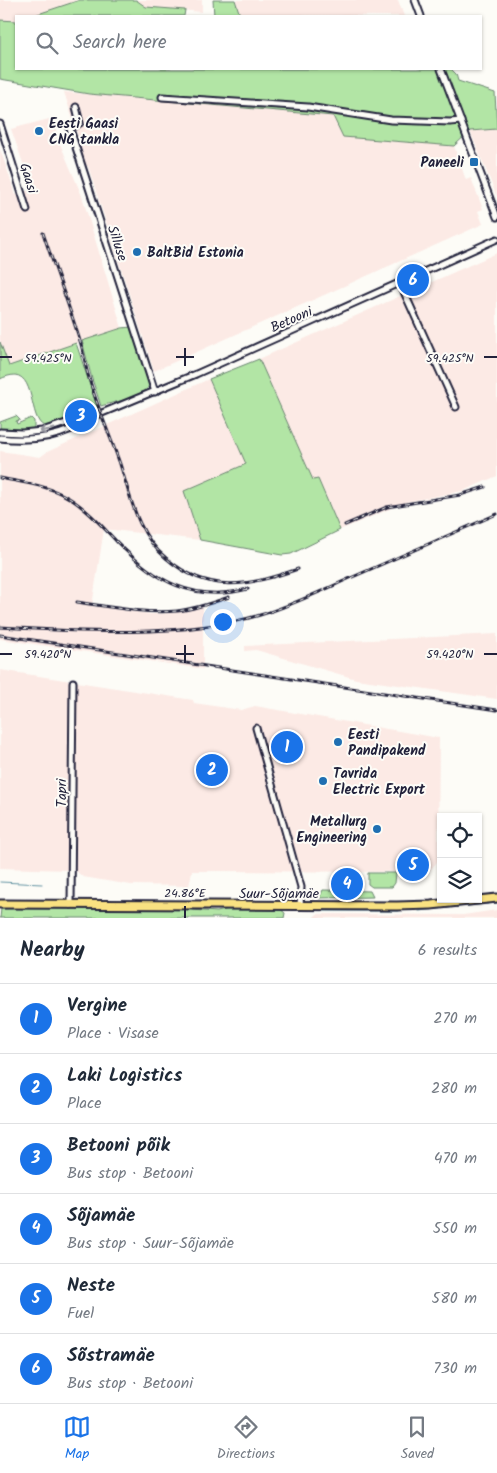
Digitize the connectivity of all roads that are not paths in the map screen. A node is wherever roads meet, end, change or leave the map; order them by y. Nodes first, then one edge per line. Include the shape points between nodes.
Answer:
1 (416, 0) edge
2 (421, 15) edge
3 (441, 70) edge
4 (162, 97) dead end
5 (76, 107) dead end
6 (461, 121) junction
7 (0, 124) edge
8 (27, 210) dead end
9 (497, 216) edge
10 (497, 239) edge
11 (400, 282) junction
12 (155, 392) junction
13 (456, 407) dead end
14 (92, 417) junction
15 (0, 432) edge
16 (0, 438) edge
17 (73, 682) dead end
18 (256, 728) dead end
19 (497, 898) edge
20 (0, 904) edge
21 (71, 905) junction
22 (300, 906) junction

1 - 2 street
3 - 6 street
4 - 6 street via 308,107 391,120
5 - 12 street, Silluse via 80,123 70,129
6 - 9 street
7 - 8 street, Gaasi
10 - 11 street, Betooni
11 - 12 street, Betooni
11 - 13 street
12 - 14 street, Betooni
14 -> 15 street, Betooni via 42,431
14 - 16 street, Betooni via 74,428 44,438
17 - 21 street, Tapri
18 - 22 street via 301,887
19 - 22 main road, Suur-Sõjamäe via 431,906
20 - 21 main road, Suur-Sõjamäe
21 - 22 main road, Suur-Sõjamäe

